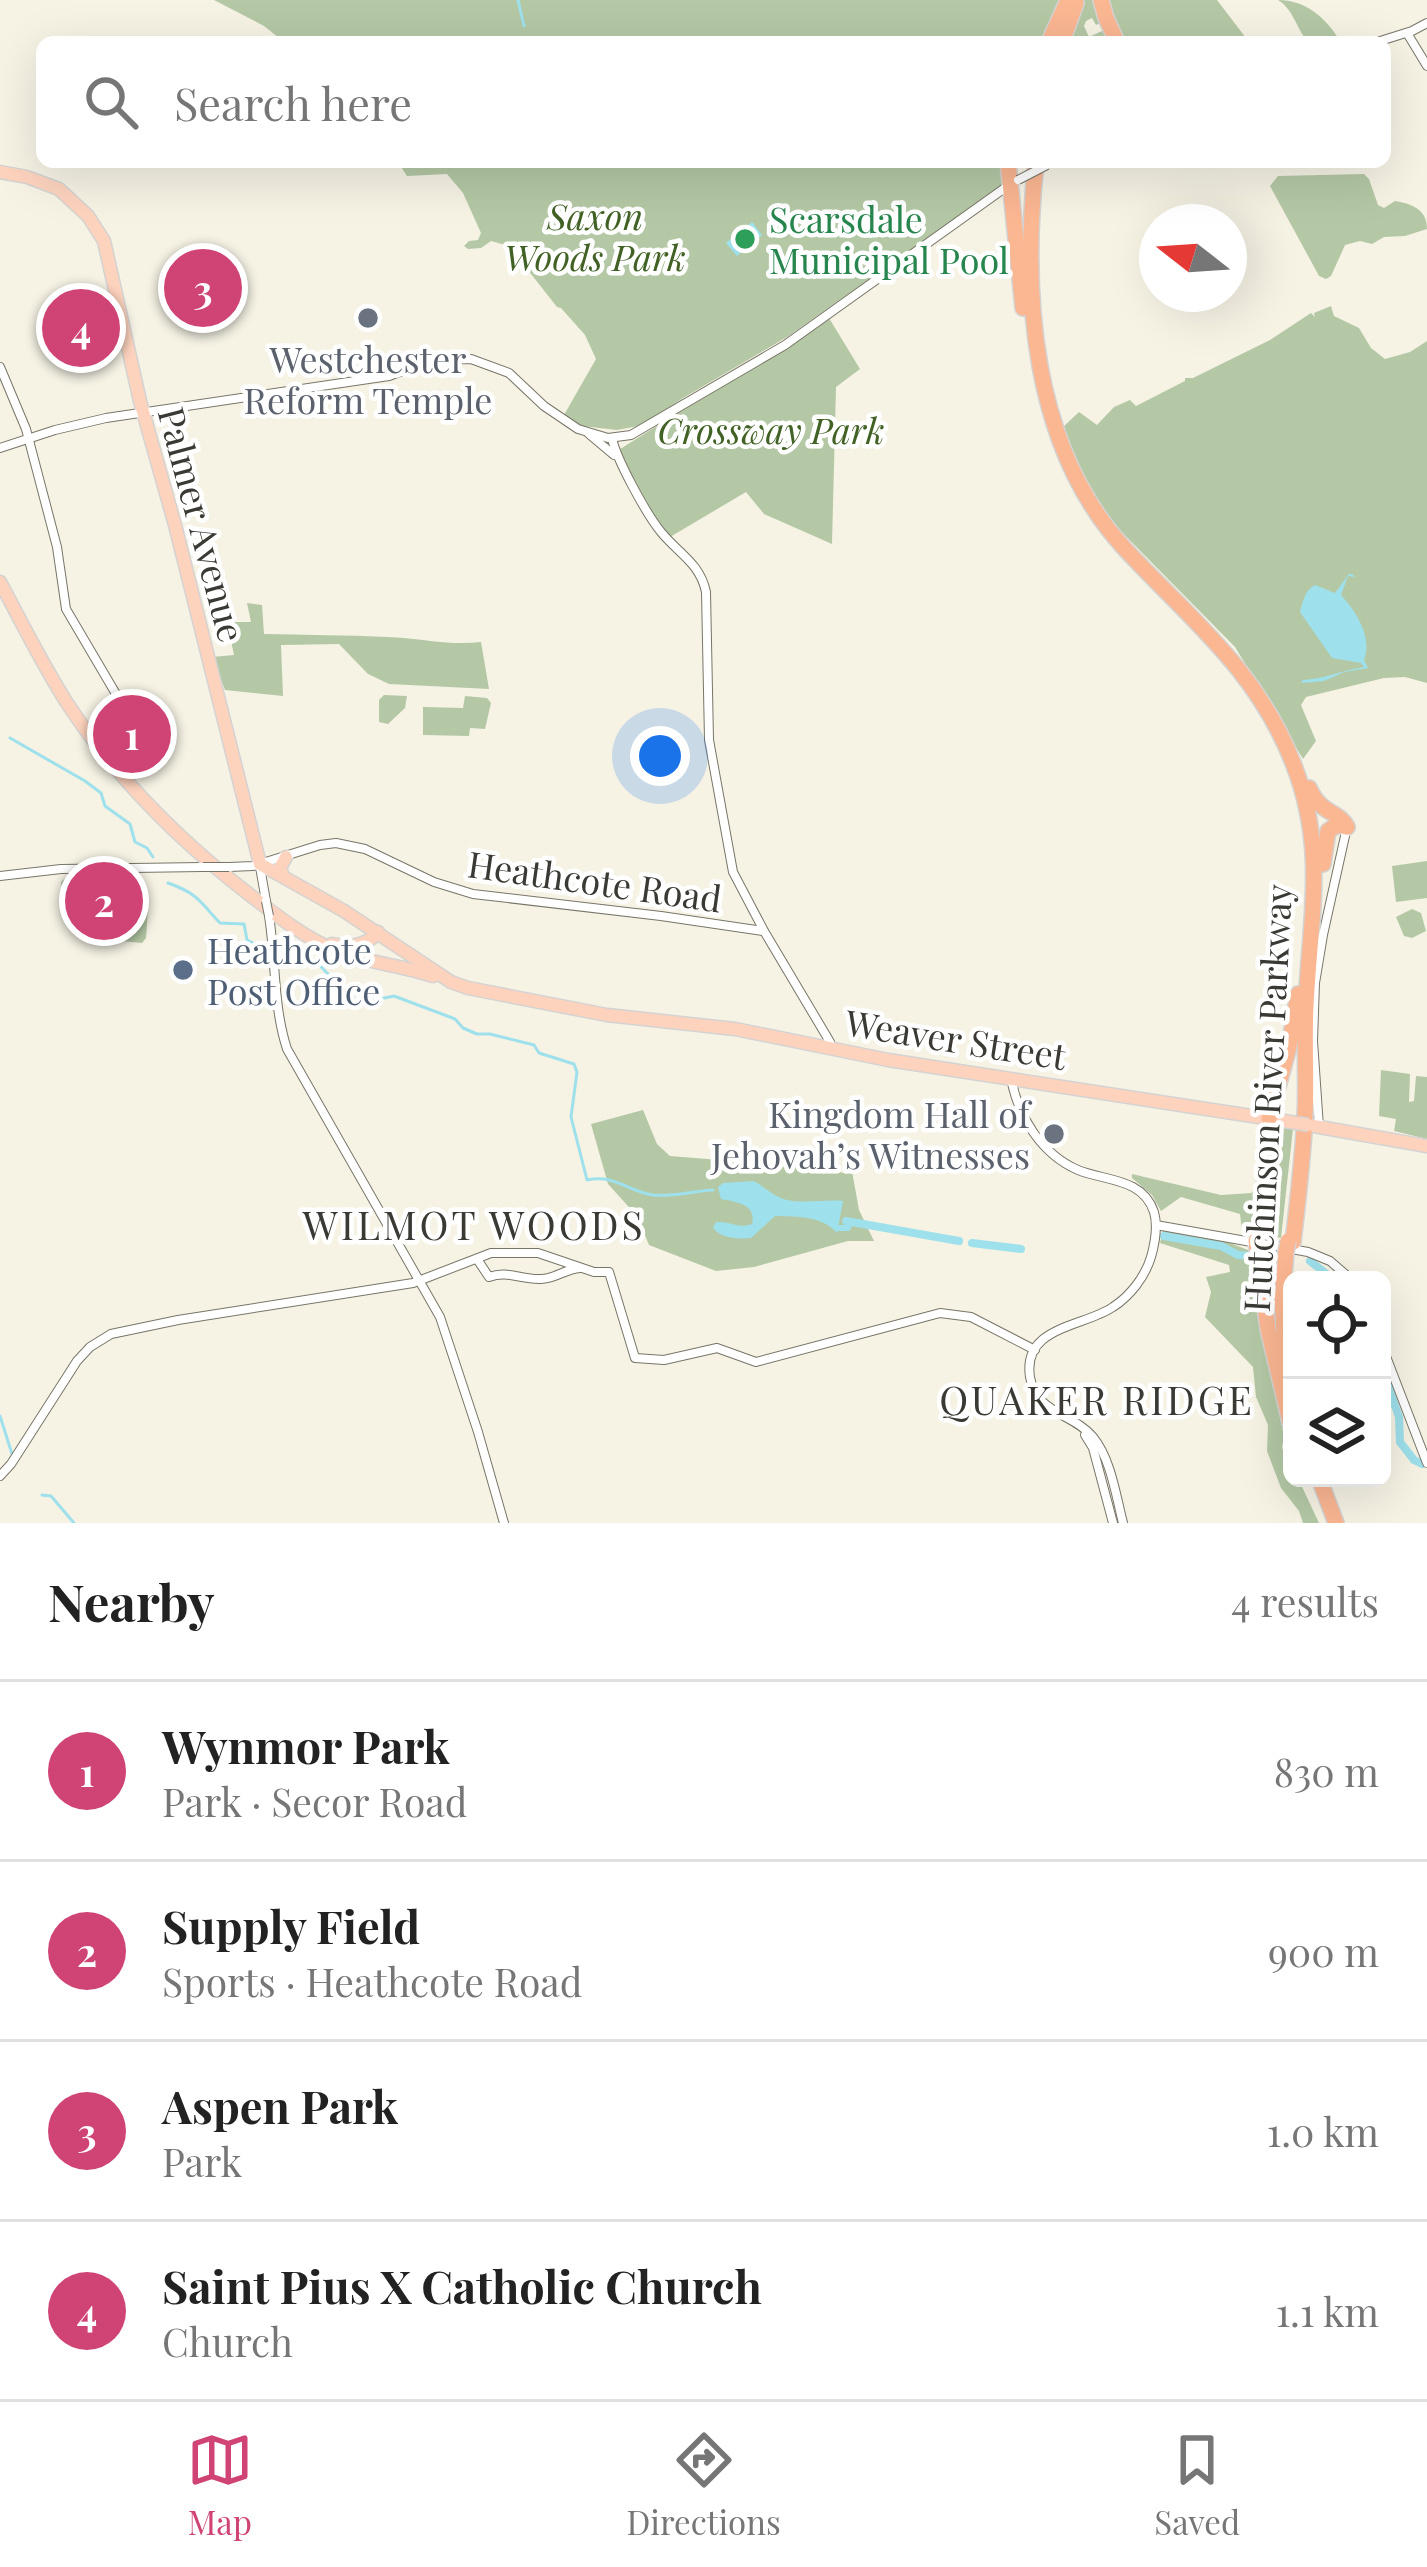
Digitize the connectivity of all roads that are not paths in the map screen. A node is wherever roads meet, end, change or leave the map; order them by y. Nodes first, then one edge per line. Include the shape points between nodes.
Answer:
1 (1072, 0) edge
2 (1101, 0) edge
3 (1427, 23) edge
4 (1407, 33) junction
5 (1058, 36) edge
6 (1115, 36) edge
7 (1391, 38) edge
8 (1427, 66) edge
9 (1010, 168) edge
10 (1035, 168) edge
11 (1041, 168) edge
12 (1041, 168) edge
13 (0, 172) edge
14 (1014, 183) junction
15 (1032, 346) junction
16 (0, 367) edge
17 (142, 412) junction
18 (641, 431) junction
19 (588, 434) junction
20 (28, 438) junction
21 (612, 438) junction
22 (0, 448) edge
23 (616, 458) junction
24 (0, 582) edge
25 (1244, 675) junction
26 (146, 715) dead end
27 (1347, 827) junction
28 (286, 857) junction
29 (260, 864) junction
30 (0, 876) edge
31 (283, 876) junction
32 (764, 932) junction
33 (375, 934) junction
34 (319, 941) junction
35 (1305, 950) junction
36 (377, 963) junction
37 (1309, 968) junction
38 (451, 982) junction
39 (476, 989) junction
40 (820, 1028) junction
41 (805, 1041) junction
42 (831, 1049) junction
43 (1013, 1085) junction
44 (1269, 1119) junction
45 (1308, 1125) junction
46 (1427, 1146) edge
47 (1153, 1211) junction
48 (1156, 1226) junction
49 (1169, 1227) junction
50 (1154, 1241) junction
51 (1256, 1241) junction
52 (1290, 1247) junction
53 (477, 1259) junction
54 (582, 1268) junction
55 (1289, 1271) edge
56 (1344, 1271) edge
57 (421, 1281) junction
58 (1035, 1350) junction
59 (1391, 1369) edge
60 (1289, 1379) edge
61 (1283, 1392) edge
62 (1066, 1418) junction
63 (1427, 1463) edge
64 (0, 1476) edge
65 (1316, 1487) edge
66 (504, 1523) edge
67 (1113, 1523) edge
68 (1123, 1523) edge
69 (1332, 1523) edge

1 - 5 highway
2 - 6 highway
3 - 4 street
4 - 7 street
4 - 8 street
9 - 14 highway
10 - 14 street, bridge
11 - 15 highway, Hutchinson River Parkway via 1025,268
12 - 25 highway, Hutchinson River Parkway via 1033,307 1045,386 1068,459 1116,538
13 - 17 main road, Palmer Avenue via 67,194 104,241
14 - 15 highway
14 - 18 street via 785,345
15 - 35 highway, Hutchinson River Parkway via 1051,430 1083,502 1120,552 1225,658 1283,751 1308,840
16 - 20 street
17 - 19 street via 389,376 456,357 509,373
17 - 20 street
17 - 29 main road, Palmer Avenue
18 - 21 street
18 - 23 street
19 - 21 street
19 - 23 street
20 - 22 street
20 - 26 street via 66,609 116,694
21 - 23 street
23 - 32 street via 705,586 714,775 734,872
24 - 34 main road via 68,703 124,777 234,883
25 - 27 highway via 1288,740 1316,802
25 - 37 highway, Hutchinson River Parkway via 1281,735 1307,808 1316,871
27 - 37 highway via 1335,825 1325,838
27 - 45 street via 1315,983
28 - 29 street, Heathcote Road
28 - 31 main road
28 - 32 street, Heathcote Road via 336,843 473,894
29 - 30 street, Heathcote Road, bridge
29 - 31 main road, Weaver Street
29 - 57 street, Palmer Avenue, bridge via 291,1059
31 - 33 main road, Weaver Street
32 - 40 street
33 - 34 main road via 342,946
33 - 36 main road via 364,946
33 - 38 main road, Weaver Street
33 - 39 main road, Weaver Street
34 - 36 main road
35 - 44 highway
35 - 52 highway, Hutchinson River Parkway
36 - 38 main road
37 - 52 highway, Hutchinson River Parkway via 1304,1145
38 - 39 main road, Weaver Street
39 - 41 main road, Weaver Street
40 - 41 street
40 - 42 street
41 - 42 main road, Weaver Street
42 - 43 main road, Weaver Street
43 - 44 main road, Weaver Street
43 - 47 street via 1033,1133 1056,1157 1130,1185
44 - 45 main road, Weaver Street
45 - 46 main road, Weaver Street
47 - 48 street
47 - 49 street
48 - 49 street
48 - 50 street
49 - 50 street
49 - 51 street
50 - 58 street via 1142,1278 1116,1306 1054,1331
51 - 56 street via 1319,1255
51 - 61 highway
52 - 55 highway, Hutchinson River Parkway
52 - 60 highway, Hutchinson River Parkway via 1283,1331
53 - 54 street via 538,1253
53 - 54 street via 489,1277 544,1280
53 - 57 street
54 - 58 street via 609,1271 635,1358 717,1348 756,1362 940,1313 971,1317
57 - 64 street via 111,1334 77,1361
57 - 66 street, Palmer Avenue via 447,1335
58 - 62 street via 1036,1394
59 - 63 street
62 - 67 street via 1093,1448
62 - 68 street via 1096,1440
65 - 69 highway

